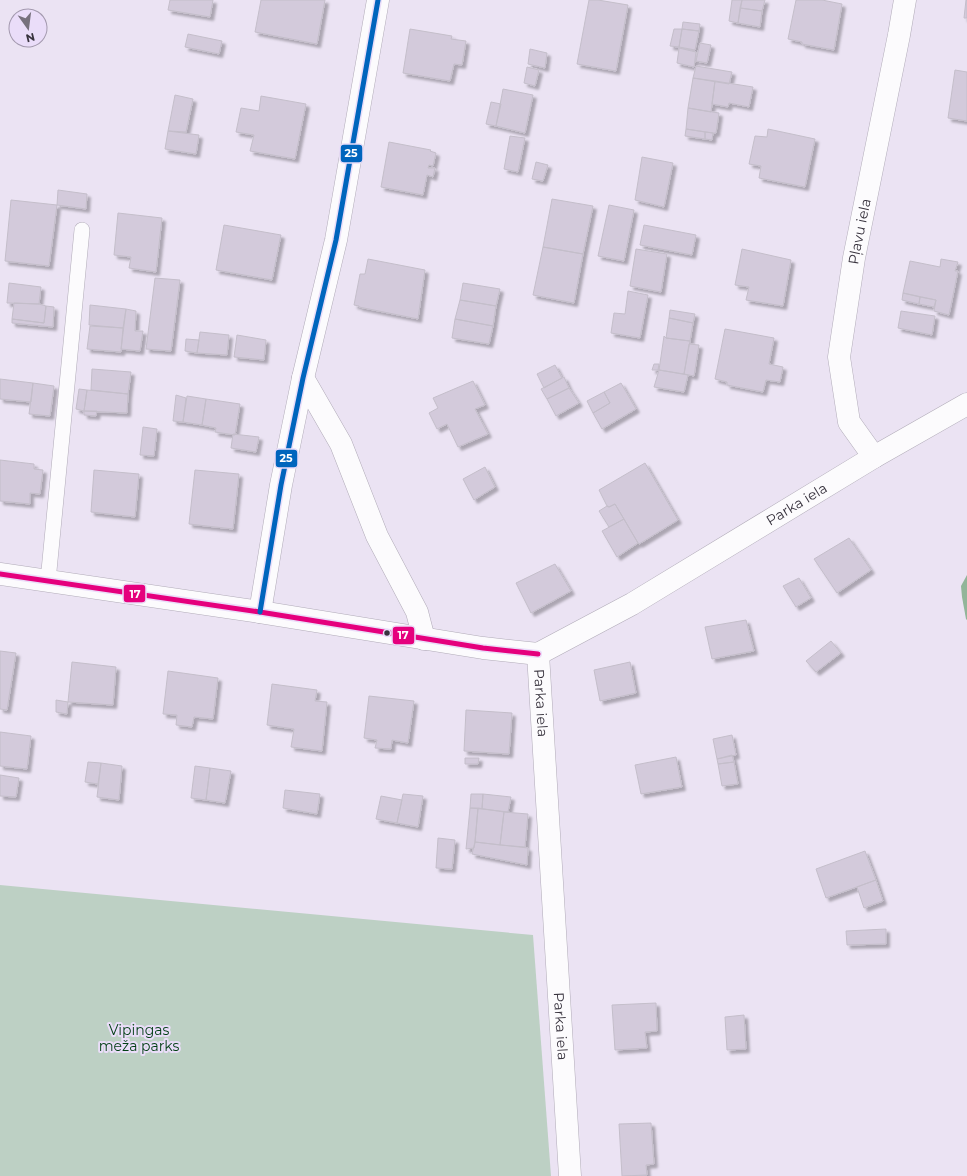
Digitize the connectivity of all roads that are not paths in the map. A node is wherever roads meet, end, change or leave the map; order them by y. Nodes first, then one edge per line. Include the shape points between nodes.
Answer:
1 (378, 0) edge
2 (905, 0) edge
3 (82, 230) dead end
4 (304, 378) junction
5 (967, 404) edge
6 (874, 457) junction
7 (0, 574) edge
8 (48, 581) junction
9 (260, 612) junction
10 (424, 639) junction
11 (538, 654) junction
12 (570, 1176) edge

1 - 4 street via 336,240
2 - 6 street, Pļavu iela via 854,258 839,357 849,422
3 - 8 lane
4 - 9 street via 281,485
4 - 10 street via 341,444 377,536 417,612
5 - 6 street, Parka iela
6 - 11 street, Parka iela via 632,604
7 - 8 street
8 - 9 street
9 - 10 street
10 - 11 street
11 - 12 street, Parka iela

